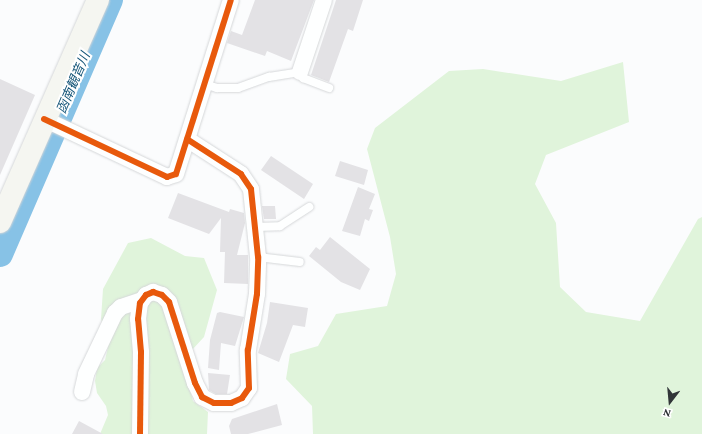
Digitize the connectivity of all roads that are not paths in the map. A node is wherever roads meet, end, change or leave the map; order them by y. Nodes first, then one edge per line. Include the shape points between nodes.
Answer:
1 (98, 0) edge
2 (231, 0) edge
3 (324, 0) edge
4 (300, 72) junction
5 (204, 84) junction
6 (329, 88) dead end
7 (44, 119) junction
8 (187, 139) junction
9 (310, 207) dead end
10 (0, 222) edge
11 (256, 227) junction
12 (258, 257) junction
13 (300, 262) dead end
14 (142, 300) junction
15 (82, 392) dead end
16 (140, 434) edge

1 - 7 street
2 - 5 street
3 - 4 street
4 - 5 lane via 269,76 238,88 217,88
4 - 6 lane via 302,78
5 - 8 street
7 - 8 street via 166,177 176,174
7 - 10 street
8 - 11 street via 241,174 247,182
9 - 11 lane via 280,226
11 - 12 street
12 - 13 lane
12 - 14 street via 257,294 248,350 250,388 242,398 231,403 207,400 198,391 180,331 166,298 153,292
14 - 15 street via 121,307 115,313 86,374
14 - 16 street via 138,319 141,352

